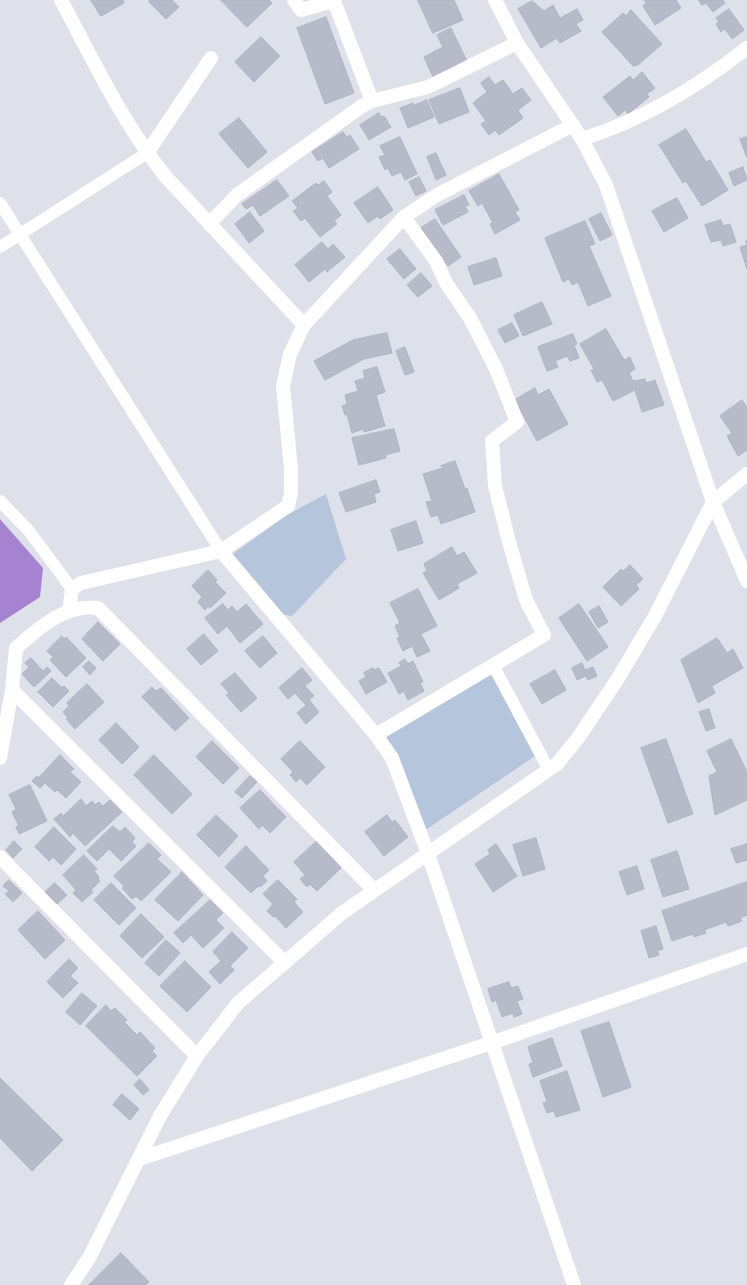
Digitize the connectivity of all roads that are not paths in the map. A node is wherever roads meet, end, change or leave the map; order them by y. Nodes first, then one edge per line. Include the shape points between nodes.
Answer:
1 (61, 0) edge
2 (294, 0) edge
3 (495, 0) edge
4 (517, 43) junction
5 (747, 48) edge
6 (211, 58) dead end
7 (372, 101) junction
8 (572, 125) junction
9 (582, 139) junction
10 (147, 153) junction
11 (0, 203) edge
12 (404, 218) junction
13 (209, 224) junction
14 (20, 234) junction
15 (0, 247) edge
16 (304, 325) junction
17 (747, 474) edge
18 (0, 502) edge
19 (713, 502) junction
20 (221, 551) junction
21 (747, 581) edge
22 (72, 589) junction
23 (69, 611) junction
24 (493, 665) junction
25 (12, 690) junction
26 (376, 735) junction
27 (0, 758) edge
28 (549, 770) junction
29 (428, 854) junction
30 (0, 857) edge
31 (374, 890) junction
32 (747, 954) edge
33 (284, 963) junction
34 (491, 1042) junction
35 (197, 1056) junction
36 (139, 1159) junction
37 (71, 1285) edge
38 (574, 1285) edge

1 - 10 street
2 - 7 street via 301,10 334,1
3 - 4 street
4 - 7 street via 428,87
4 - 8 street
5 - 9 street via 660,107
6 - 10 street
7 - 13 street via 238,195
8 - 9 street
8 - 12 street via 437,195
9 - 19 street via 606,186
10 - 13 street
10 - 14 lane
11 - 14 lane
12 - 16 street
12 - 24 street via 436,261 446,283 470,318 496,369 517,422 492,441 495,486 526,600 544,635
13 - 16 street
14 - 15 lane
14 - 20 lane
16 - 20 street via 290,354 283,386 291,469 288,506
17 - 19 street
18 - 22 lane via 29,531
19 - 21 street
19 - 28 street via 655,616 618,680 578,738
20 - 22 street via 81,583
20 - 26 street
22 - 23 street
23 - 25 street via 40,628 16,648
23 - 31 street via 86,606 98,608
24 - 26 street
24 - 28 lane
25 - 27 street
25 - 33 street
26 - 29 street via 392,758
28 - 29 street
29 - 31 street
29 - 34 street
30 - 35 street
31 - 33 street via 342,912
32 - 34 street
33 - 35 street via 238,1003
34 - 36 street
34 - 38 street
35 - 36 street via 160,1116
36 - 37 street via 89,1258

